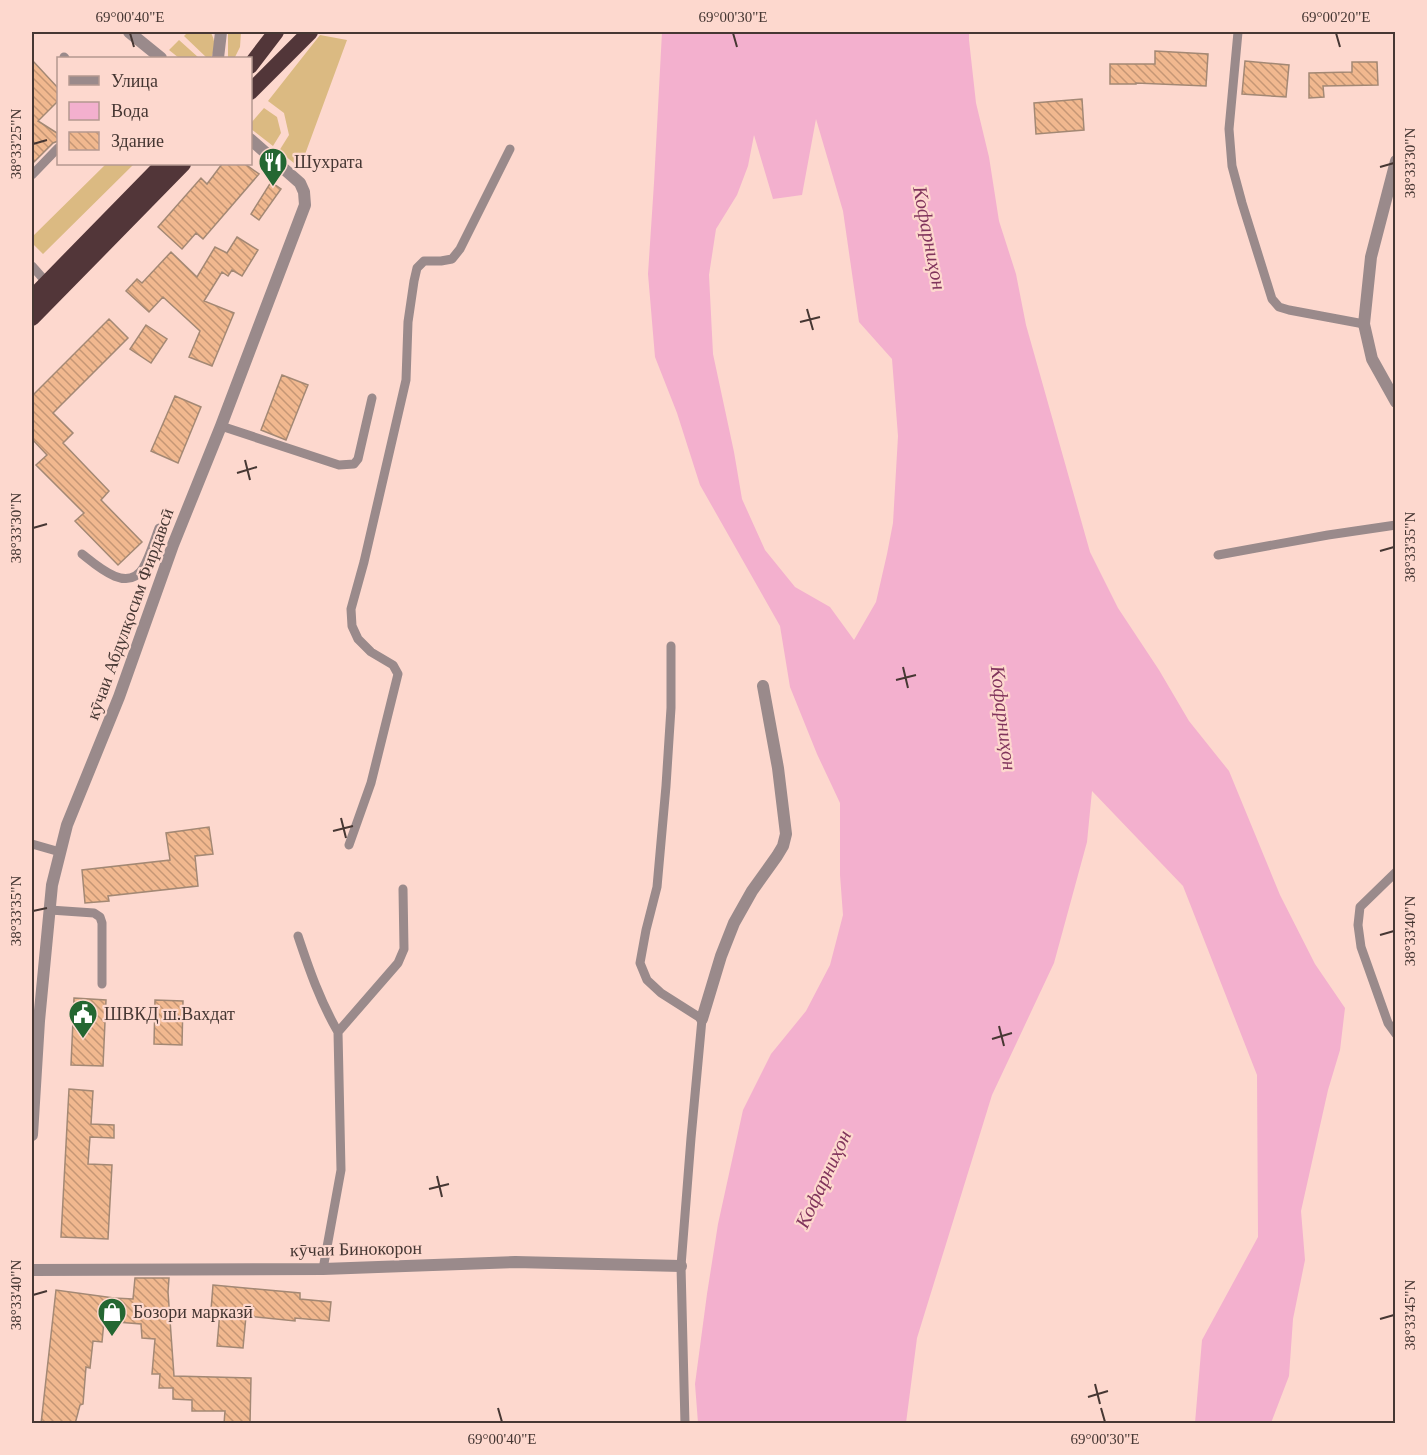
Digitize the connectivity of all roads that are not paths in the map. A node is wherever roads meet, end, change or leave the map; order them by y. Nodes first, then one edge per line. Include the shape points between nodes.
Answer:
1 (129, 32) edge
2 (220, 32) edge
3 (264, 32) edge
4 (276, 32) edge
5 (310, 32) edge
6 (1238, 32) edge
7 (160, 57) edge
8 (218, 57) edge
9 (255, 60) edge
10 (252, 90) edge
11 (252, 141) edge
12 (57, 149) edge
13 (510, 149) dead end
14 (1395, 161) edge
15 (162, 165) edge
16 (182, 165) edge
17 (32, 175) edge
18 (32, 266) edge
19 (47, 283) junction
20 (32, 298) edge
21 (32, 318) edge
22 (1364, 324) junction
23 (372, 398) dead end
24 (1395, 402) edge
25 (221, 426) junction
26 (1395, 525) edge
27 (159, 528) dead end
28 (82, 554) dead end
29 (1218, 555) dead end
30 (671, 646) dead end
31 (764, 686) dead end
32 (32, 844) edge
33 (350, 845) dead end
34 (60, 852) junction
35 (1395, 872) edge
36 (403, 889) dead end
37 (50, 910) junction
38 (298, 936) dead end
39 (102, 984) dead end
40 (702, 1019) junction
41 (35, 1020) edge
42 (338, 1032) junction
43 (1395, 1034) edge
44 (32, 1135) edge
45 (681, 1266) junction
46 (323, 1269) junction
47 (32, 1270) edge
48 (685, 1424) edge

1 - 7 street
2 - 8 street
3 - 9 highway
4 - 9 highway
5 - 10 highway
6 - 22 lane via 1229,129 1232,166 1272,299 1289,310
11 - 25 street, кӯчаи Абдулқосим Фирдавсӣ via 300,183 305,205
12 - 17 lane
13 - 33 lane via 452,260 424,261 417,268 408,322 406,380 351,609 358,639 393,665 398,674 371,783
14 - 22 street via 1371,257
15 - 19 highway
16 - 21 highway
18 - 19 lane
19 - 20 highway
22 - 24 street via 1372,359
23 - 25 lane via 354,464 339,465
25 - 34 street, кӯчаи Абдулқосим Фирдавсӣ
26 - 29 lane
27 - 28 lane via 142,570 128,578 106,572
30 - 40 lane via 670,719 657,887 640,963 647,980
31 - 40 street via 786,834 783,846 734,923
32 - 34 lane
34 - 37 street, кӯчаи Абдулқосим Фирдавсӣ
35 - 43 lane via 1360,907 1358,926 1360,946
36 - 42 lane via 404,949 398,963
37 - 39 lane via 99,916
37 - 41 street, кӯчаи Абдулқосим Фирдавсӣ
38 - 42 lane via 322,1003
40 - 45 lane
41 - 44 street, кӯчаи Абдулқосим Фирдавсӣ
42 - 46 lane via 341,1170
45 - 46 street, кӯчаи Бинокорон via 523,1262
45 - 48 lane
46 - 47 street, кӯчаи Бинокорон

